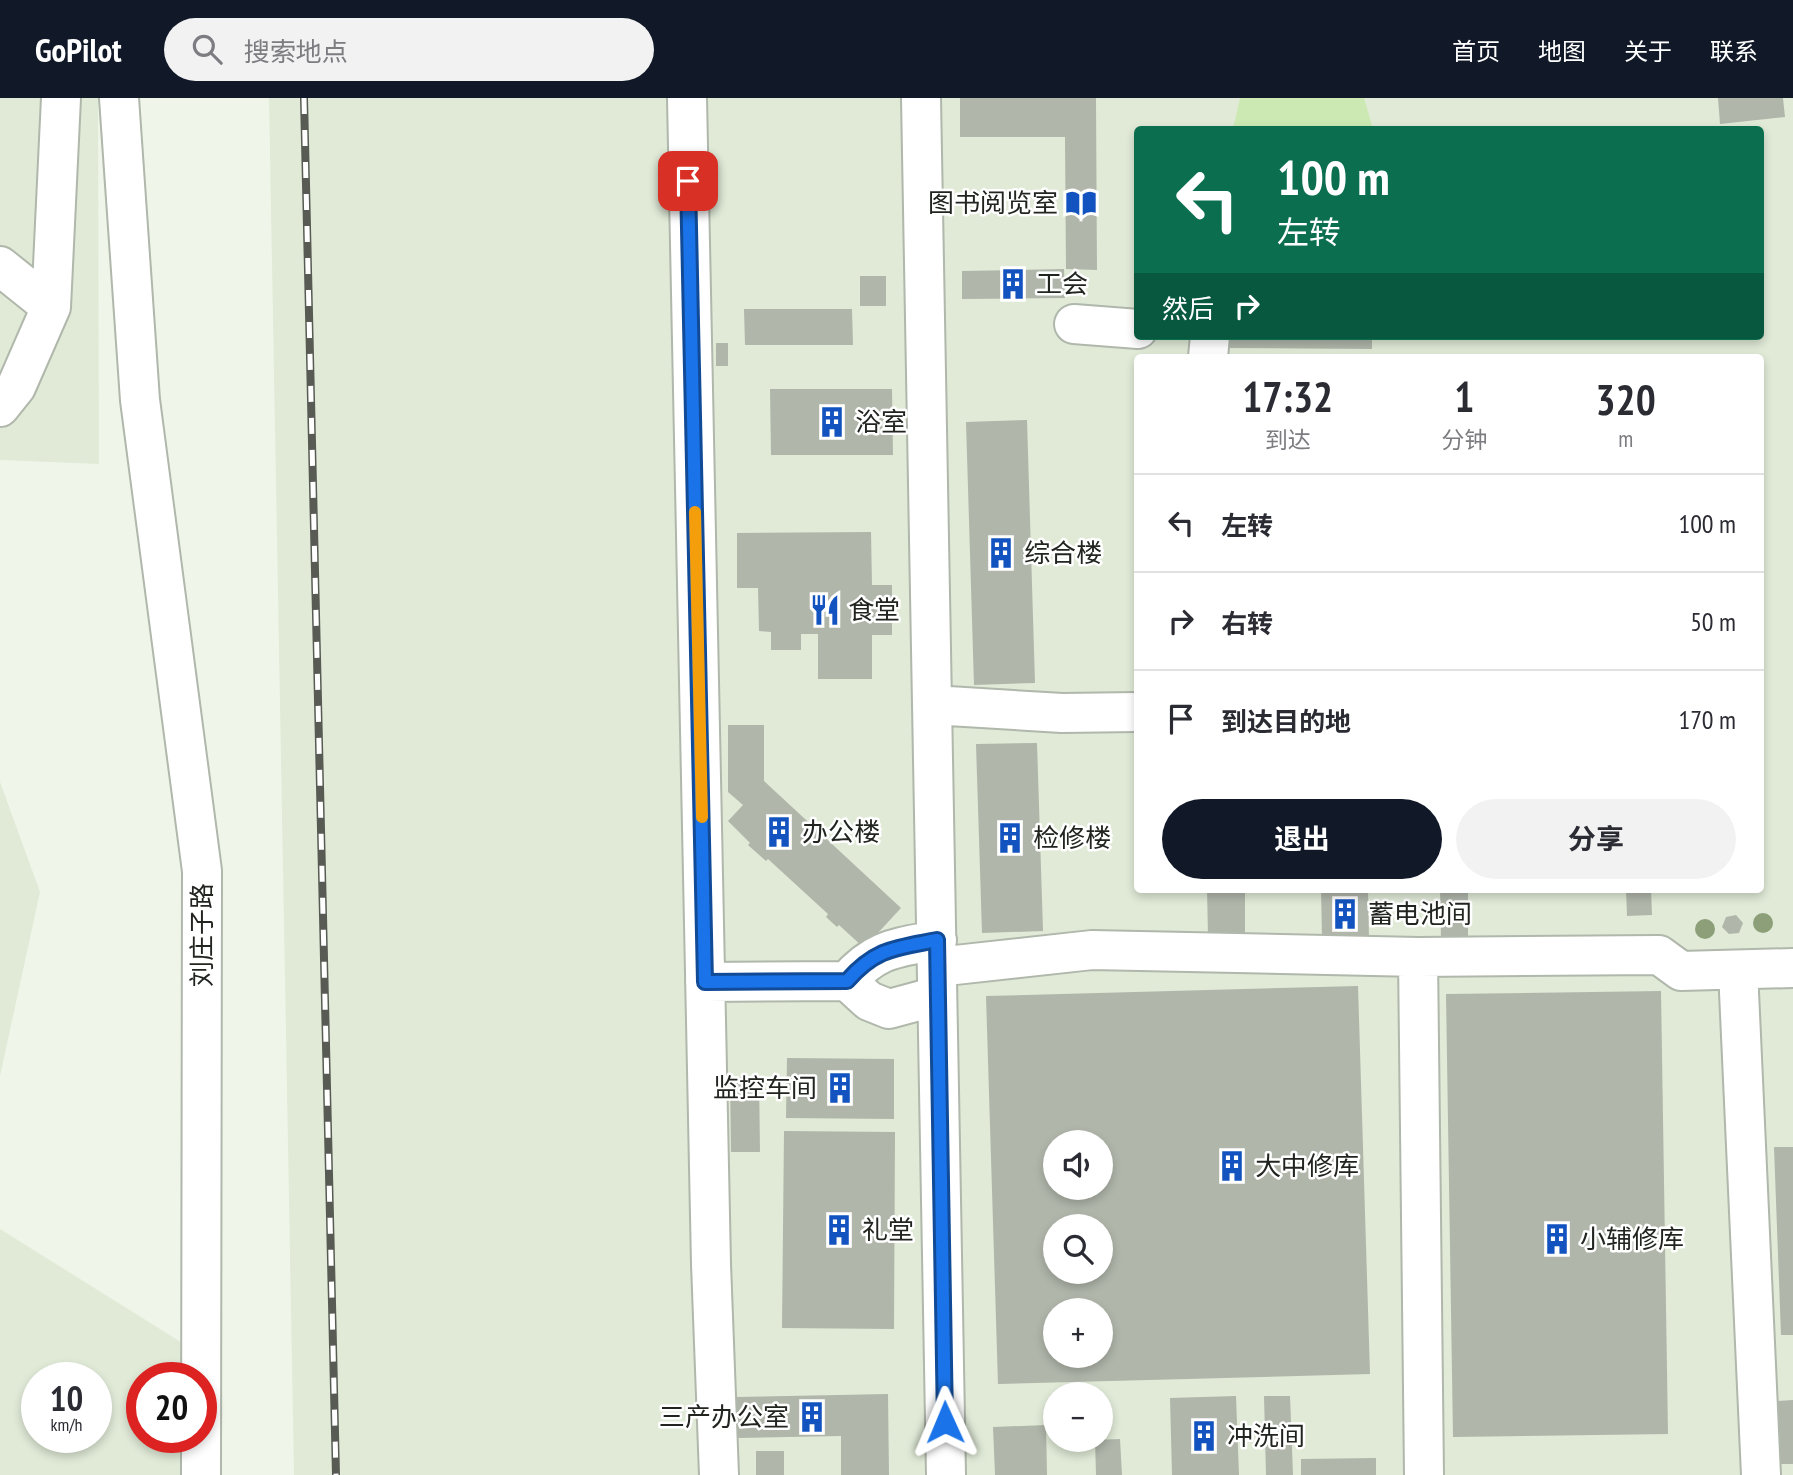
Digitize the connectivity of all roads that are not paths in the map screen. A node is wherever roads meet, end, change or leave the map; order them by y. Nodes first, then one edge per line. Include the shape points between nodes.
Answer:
1 (61, 98) edge
2 (120, 98) edge
3 (687, 98) edge
4 (922, 98) edge
5 (0, 266) edge
6 (51, 307) junction
7 (1074, 324) dead end
8 (1134, 329) edge
9 (0, 407) edge
10 (932, 705) junction
11 (1134, 712) edge
12 (1418, 957) junction
13 (937, 968) junction
14 (1793, 968) edge
15 (1738, 970) junction
16 (847, 981) junction
17 (705, 982) junction
18 (201, 1475) edge
19 (719, 1475) edge
20 (946, 1475) edge
21 (1424, 1475) edge
22 (1761, 1475) edge

1 - 6 street
2 - 18 street, 刘庄子路 via 140,400 202,871
3 - 17 street
4 - 10 street
5 - 6 street
6 - 9 street via 16,387
7 - 8 street
10 - 11 street
10 - 13 street
12 - 13 street via 1093,950
12 - 15 street via 1659,955 1681,971
12 - 21 street
13 - 16 street via 892,948 863,963
13 - 16 street via 889,1009 869,1001
13 - 20 street
14 - 15 street
15 - 22 street
16 - 17 street
17 - 19 street

